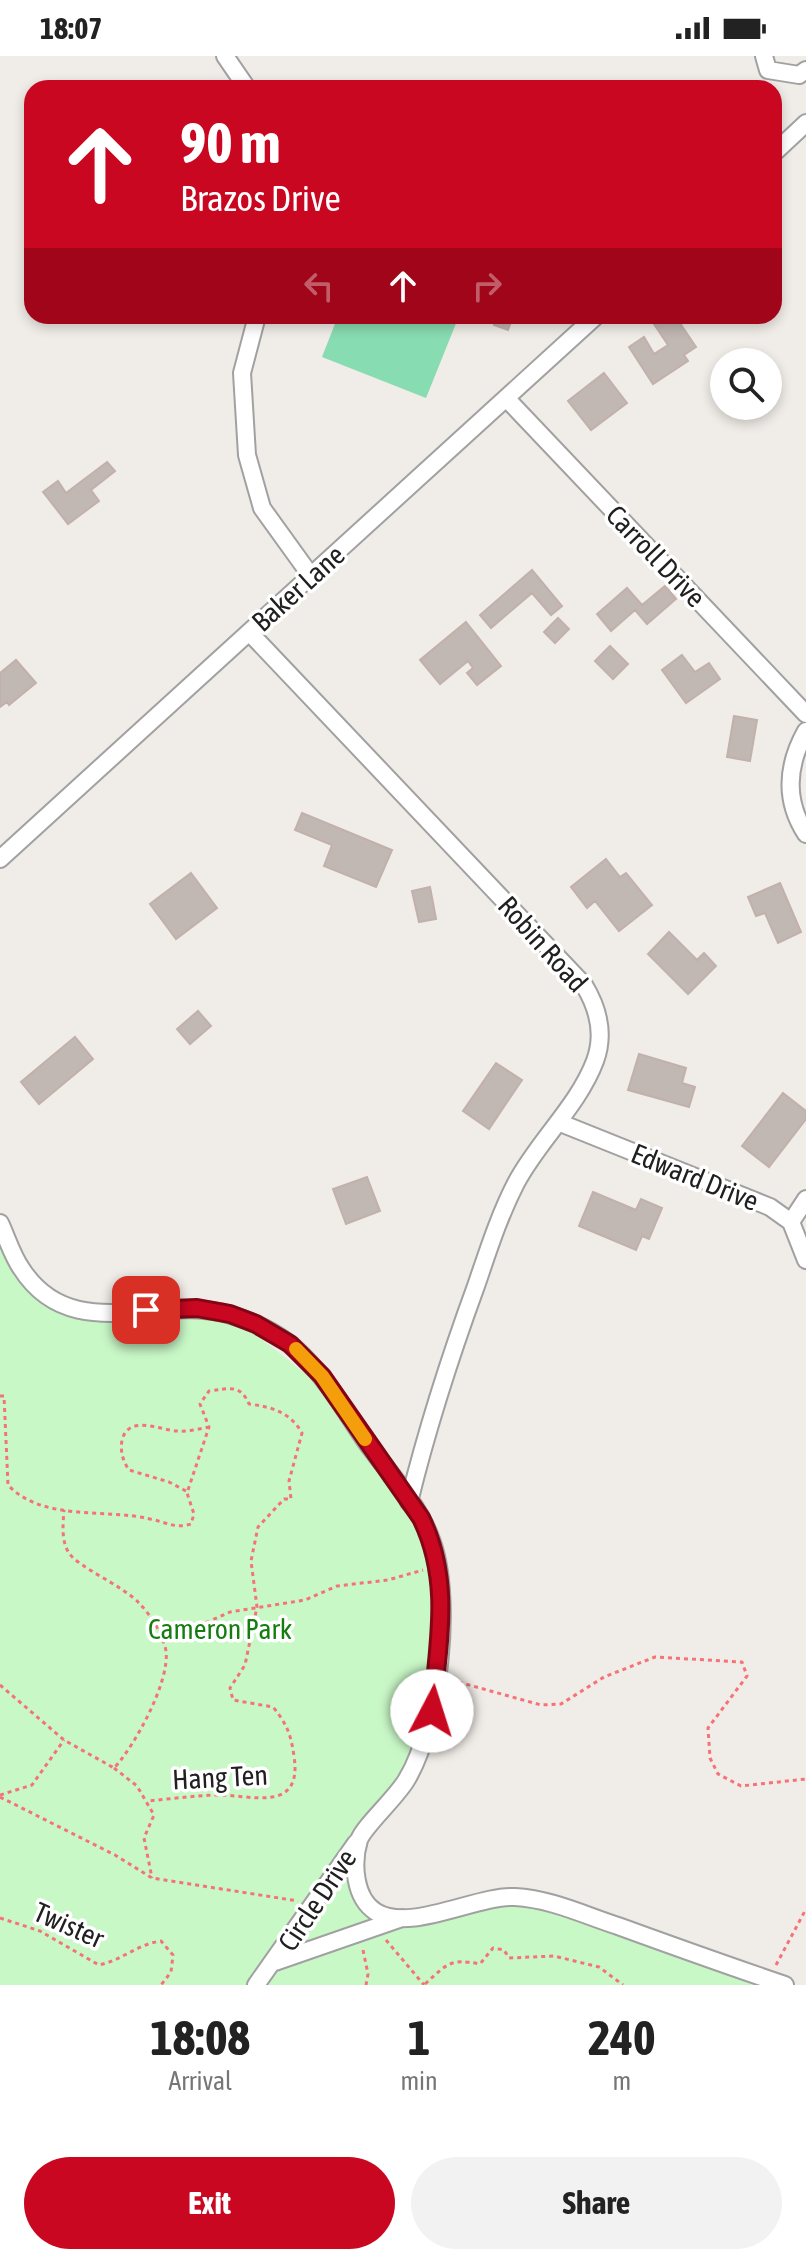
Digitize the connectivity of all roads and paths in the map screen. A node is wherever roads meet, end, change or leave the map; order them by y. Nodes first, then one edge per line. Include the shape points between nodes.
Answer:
1 (225, 56) edge
2 (764, 56) edge
3 (806, 70) edge
4 (242, 80) edge
5 (806, 123) edge
6 (782, 146) edge
7 (255, 324) edge
8 (587, 324) edge
9 (506, 398) junction
10 (311, 576) junction
11 (249, 632) junction
12 (806, 714) edge
13 (806, 731) edge
14 (806, 834) edge
15 (0, 859) edge
16 (558, 1122) junction
17 (806, 1199) edge
18 (791, 1222) junction
19 (0, 1223) edge
20 (806, 1260) edge
21 (0, 1396) edge
22 (209, 1427) junction
23 (187, 1493) junction
24 (409, 1502) junction
25 (64, 1510) junction
26 (439, 1565) junction
27 (257, 1607) junction
28 (159, 1632) junction
29 (436, 1675) junction
30 (0, 1685) edge
31 (64, 1740) junction
32 (114, 1768) junction
33 (806, 1779) edge
34 (0, 1796) edge
35 (147, 1801) junction
36 (360, 1838) junction
37 (152, 1878) junction
38 (303, 1891) dead end
39 (806, 1909) edge
40 (0, 1918) edge
41 (402, 1918) junction
42 (375, 1928) junction
43 (356, 1934) junction
44 (275, 1962) junction
45 (768, 1979) junction
46 (424, 1984) edge
47 (161, 1985) edge
48 (256, 1985) edge
49 (366, 1985) edge
50 (623, 1985) edge
51 (785, 1985) edge

1 - 4 street
2 - 3 street via 768,70 799,75
5 - 6 street
7 - 10 street via 242,373 247,455 262,508
8 - 9 street, Baker Lane
9 - 10 street, Baker Lane
9 - 12 street, Carroll Drive
10 - 11 street, Baker Lane
11 - 15 street, Baker Lane
11 - 16 street, Robin Road via 592,998 598,1013 595,1062
13 - 14 street via 796,748 790,784 792,804
16 - 18 street, Edward Drive via 770,1207
16 - 24 street, Robin Road via 504,1206 459,1332
17 - 18 street
18 - 20 street, Edward Drive
19 - 24 street, Circle Drive via 29,1279 65,1307 107,1314 212,1310 256,1324 290,1344 322,1376
21 - 25 path via 6,1418 8,1485 19,1497
22 - 23 path, Hang Ten
22 - 23 path via 178,1431 140,1425 128,1429 123,1438 123,1460 129,1470
22 - 27 path, Hang Ten via 200,1404 209,1391 236,1387 249,1404 272,1407 294,1420 302,1433 289,1481 291,1499 284,1499 258,1527 251,1561
23 - 25 path, Hang Ten via 194,1514 191,1524 180,1527 149,1518
24 - 26 street, Circle Drive via 431,1538
25 - 28 path via 64,1539 71,1557 140,1603
26 - 27 path
26 - 29 street, Circle Drive
27 - 28 path
27 - 35 path, Hang Ten via 245,1665 230,1688 233,1700 273,1707 290,1729 297,1771 291,1787 260,1799 217,1795
28 - 32 path via 166,1664 131,1750
29 - 33 path via 541,1705 561,1704 604,1677 655,1657 742,1662 747,1676 708,1728 710,1758 718,1774 741,1786
29 - 36 street, Circle Drive via 432,1711 414,1767
30 - 31 path
31 - 32 path
31 - 34 path via 32,1785
32 - 35 path
34 - 37 path
35 - 37 path, Hang Ten via 154,1815 144,1838
36 - 41 street via 358,1890 377,1912
36 - 44 street, Circle Drive
37 - 38 path via 282,1900 298,1901
39 - 45 path
40 - 47 path, Twister via 40,1931 99,1965 161,1941 173,1955 171,1972
41 - 42 street, Circle Drive
41 - 45 street, Circle Drive via 504,1896 525,1898
42 - 43 street, Circle Drive
42 - 46 path
43 - 44 street, Circle Drive
43 - 49 path via 368,1974
44 - 48 street, Circle Drive
45 - 51 street, Circle Drive
46 - 50 path via 447,1963 480,1964 493,1948 504,1950 509,1958 554,1956 599,1967

